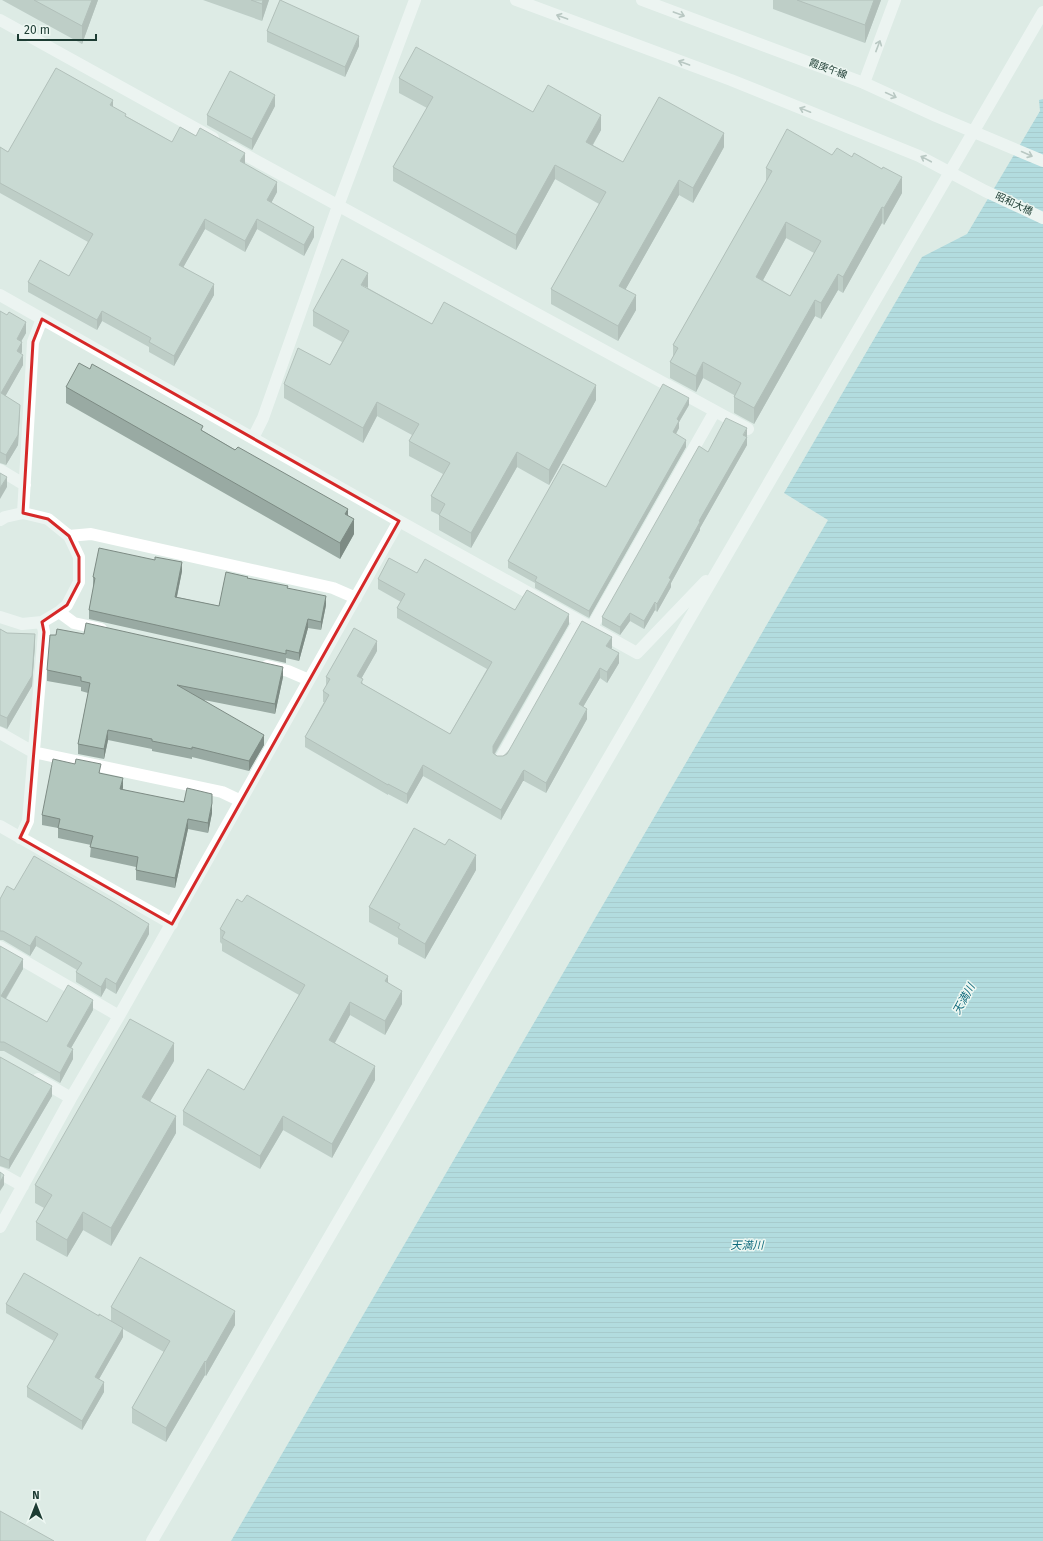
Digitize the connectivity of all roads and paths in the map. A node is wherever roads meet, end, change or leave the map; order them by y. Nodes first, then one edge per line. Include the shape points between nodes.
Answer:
1 (415, 0) edge
2 (516, 0) edge
3 (642, 0) edge
4 (895, 0) edge
5 (1043, 12) edge
6 (0, 20) edge
7 (864, 83) junction
8 (974, 132) junction
9 (1043, 161) edge
10 (950, 172) junction
11 (338, 206) junction
12 (1043, 218) edge
13 (0, 295) edge
14 (42, 319) junction
15 (714, 411) junction
16 (748, 429) edge
17 (253, 438) junction
18 (0, 470) edge
19 (25, 484) junction
20 (23, 513) junction
21 (0, 520) edge
22 (399, 521) junction
23 (69, 536) junction
24 (721, 566) junction
25 (356, 598) junction
26 (60, 612) junction
27 (0, 617) edge
28 (579, 621) junction
29 (42, 622) junction
30 (592, 628) junction
31 (113, 632) edge
32 (258, 664) edge
33 (309, 680) junction
34 (0, 733) edge
35 (33, 752) junction
36 (500, 760) edge
37 (241, 800) junction
38 (0, 826) edge
39 (20, 838) junction
40 (172, 924) junction
41 (0, 947) edge
42 (120, 1016) junction
43 (26, 1073) edge
44 (71, 1098) junction
45 (0, 1173) edge
46 (23, 1186) junction
47 (0, 1227) edge
48 (152, 1541) edge

1 - 11 street
10 -> 2 street, 昭和大橋 via 919,156 731,80
3 -> 7 street, 霞庚午線
7 -> 4 street
5 - 8 street
6 - 11 street
7 -> 8 street, 霞庚午線
8 -> 9 street, 霞庚午線
8 - 10 street
10 - 12 street, 昭和大橋
10 - 24 street
11 - 15 street
11 - 17 street via 263,418
13 - 14 street
14 - 17 street
14 - 19 street via 33,342
15 - 16 street
15 - 30 street
17 - 22 street
18 - 19 street
19 - 20 street
20 - 21 street
20 - 23 street via 48,519
22 - 25 street
22 - 28 street
23 - 25 street via 91,534 333,588
23 - 26 street via 79,557 79,582 67,605
24 - 30 street via 637,653
24 - 48 street
25 - 33 street
26 - 29 street
26 - 31 street via 74,623
27 - 29 street via 22,624
28 - 30 street
28 - 36 street
29 - 35 street via 44,632
32 - 33 street via 288,670
33 - 37 street
34 - 35 street
35 - 37 street via 222,792
35 - 39 street via 28,821
37 - 40 street
38 - 39 street
39 - 40 street
40 - 42 street
41 - 42 street
42 - 44 street
43 - 44 street
44 - 46 street
45 - 46 street
46 - 47 street

